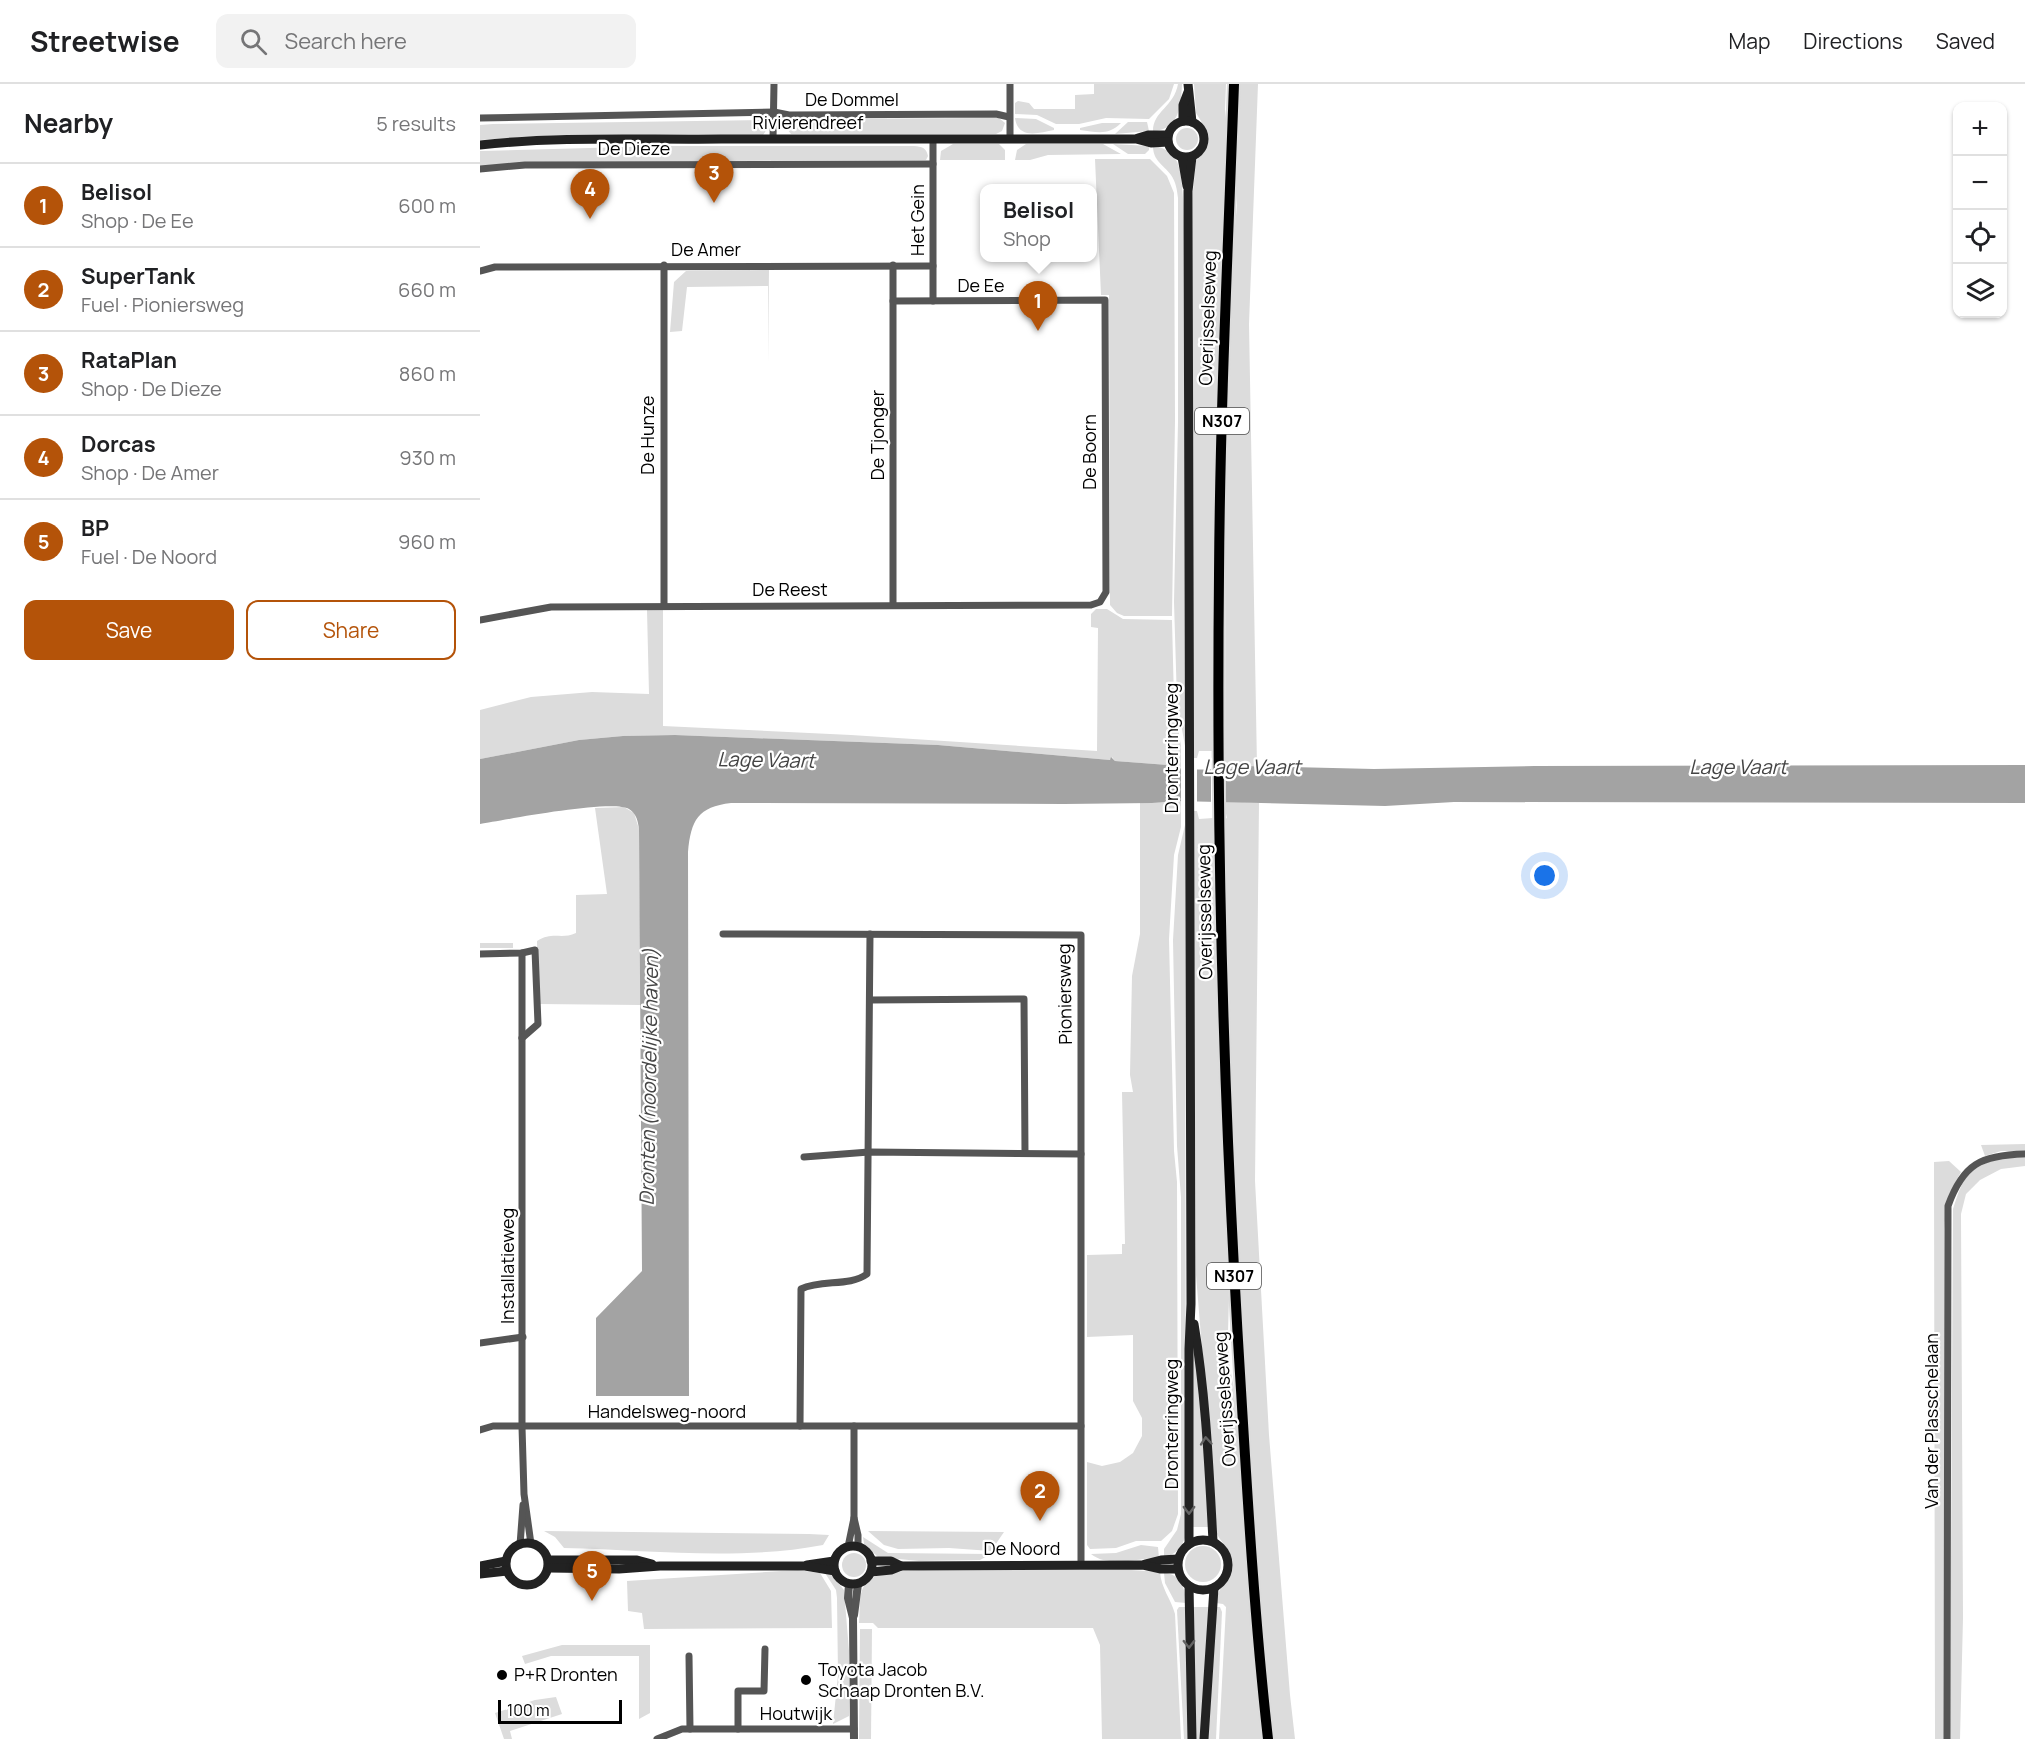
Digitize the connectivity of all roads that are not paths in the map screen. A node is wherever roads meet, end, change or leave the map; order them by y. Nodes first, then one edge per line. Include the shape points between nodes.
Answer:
1 (774, 84) edge
2 (1010, 84) edge
3 (1234, 84) edge
4 (1188, 88) edge
5 (774, 112) junction
6 (1009, 117) junction
7 (480, 118) edge
8 (1187, 122) junction
9 (773, 139) junction
10 (933, 139) junction
11 (1010, 139) junction
12 (1168, 139) junction
13 (480, 145) edge
14 (1187, 157) junction
15 (933, 164) junction
16 (480, 169) edge
17 (664, 265) junction
18 (893, 266) junction
19 (933, 266) junction
20 (480, 271) edge
21 (1105, 300) joint
22 (893, 301) junction
23 (933, 301) junction
24 (1100, 602) joint
25 (664, 605) junction
26 (893, 605) junction
27 (480, 620) edge
28 (723, 934) dead end
29 (870, 934) junction
30 (522, 953) junction
31 (480, 954) edge
32 (870, 1000) junction
33 (522, 1038) junction
34 (869, 1152) junction
35 (1025, 1153) junction
36 (1081, 1154) junction
37 (2025, 1154) edge
38 (804, 1156) dead end
39 (1191, 1304) junction
40 (523, 1337) junction
41 (480, 1343) edge
42 (800, 1426) junction
43 (854, 1426) junction
44 (1081, 1426) junction
45 (522, 1427) junction
46 (480, 1430) edge
47 (524, 1494) junction
48 (854, 1518) junction
49 (1213, 1541) junction
50 (531, 1544) junction
51 (1188, 1544) junction
52 (520, 1545) junction
53 (848, 1547) junction
54 (858, 1547) junction
55 (1178, 1559) junction
56 (506, 1561) junction
57 (871, 1562) junction
58 (549, 1564) junction
59 (1081, 1565) junction
60 (1143, 1565) junction
61 (480, 1566) edge
62 (835, 1566) junction
63 (901, 1566) junction
64 (1178, 1569) junction
65 (507, 1571) junction
66 (871, 1572) junction
67 (480, 1574) edge
68 (854, 1584) junction
69 (1189, 1586) junction
70 (1214, 1588) junction
71 (765, 1649) dead end
72 (689, 1656) dead end
73 (690, 1729) junction
74 (738, 1729) junction
75 (854, 1729) junction
76 (657, 1739) edge
77 (854, 1739) edge
78 (1192, 1739) edge
79 (1204, 1739) edge
80 (1268, 1739) edge
81 (1947, 1739) edge

1 - 5 street
2 - 6 street
3 - 80 highway, Overijsselseweg / N307 via 1219,575 1224,1057 1234,1287
4 - 8 main road via 1184,105
5 - 6 street, De Dommel
5 - 7 street, De Dommel
5 - 9 street
6 - 11 street
8 - 12 main road via 1174,126
8 - 14 main road via 1201,129 1204,139 1201,150
9 - 10 main road, Rivierendreef
9 - 13 main road, Rivierendreef
10 - 11 main road, Rivierendreef
10 - 15 street, Het Gein
11 - 12 main road, Rivierendreef via 1136,139 1148,135
12 - 14 main road via 1173,152
14 - 39 main road, Dronterringweg
15 - 16 street, De Dieze via 548,165
15 - 19 street, Het Gein
17 - 18 street, De Amer
17 - 20 street, De Amer via 495,267
17 - 25 street, De Hunze
18 - 19 street, De Amer
18 - 22 street, De Tjonger
19 - 23 street, Het Gein
21 - 23 street, De Ee
21 - 24 street, De Boorn via 1106,592
22 - 23 street, De Ee
22 - 26 street, De Tjonger
24 - 26 street, De Reest
25 - 26 street, De Reest
25 - 27 street, De Reest via 551,607
28 - 29 street, Pioniersweg
29 - 32 street
29 - 36 street, Pioniersweg via 1081,935
30 - 31 street
30 - 33 street, Installatieweg
30 - 33 street via 535,950 538,1024
32 - 34 street
32 - 35 street via 1024,999
33 - 40 street, Installatieweg
34 - 35 street
34 - 38 street
34 - 42 street via 867,1274 859,1280 811,1284 801,1289
35 - 36 street
36 - 44 street, Pioniersweg
37 - 81 street, Van der Plasschelaan via 2000,1155 1967,1171 1948,1206
49 -> 39 main road, Dronterringweg
39 -> 51 main road, Dronterringweg
40 - 41 street
40 - 45 street, Installatieweg
42 - 43 street, Handelsweg-noord
42 - 45 street, Handelsweg-noord
43 - 44 street, Handelsweg-noord
43 - 48 street
44 - 59 street, Pioniersweg
45 - 46 street, Handelsweg-noord via 492,1426
45 - 47 street, Installatieweg
47 - 50 street, Installatieweg
47 - 52 street, Installatieweg
48 - 53 street
48 - 54 street
49 - 51 main road via 1200,1539
49 - 70 main road via 1223,1548 1229,1564 1223,1581
50 - 52 main road
50 - 58 main road via 541,1547
51 - 55 main road
52 - 56 main road via 509,1552
53 - 54 main road
53 - 62 main road via 838,1554
54 - 57 main road via 867,1552
55 - 60 main road, De Noord
55 - 64 main road
56 - 61 main road
56 - 65 main road
57 - 63 main road, De Noord
57 - 66 main road
58 - 62 main road via 618,1569 805,1566 817,1562
58 - 65 main road via 543,1578 529,1583 513,1580
59 - 60 main road, De Noord
59 - 63 main road, De Noord
60 - 64 main road, De Noord
62 - 68 main road via 841,1581
63 - 66 main road, De Noord
64 - 69 main road
65 - 67 main road
66 - 68 main road
68 - 75 street via 848,1598 853,1618
69 - 70 main road
69 -> 78 main road
70 - 79 main road
71 - 74 street, Houtwijk via 764,1691 738,1691
72 - 73 street
73 - 74 street, Houtwijk
73 - 76 street, Houtwijk
74 - 75 street, Houtwijk
75 - 77 street

